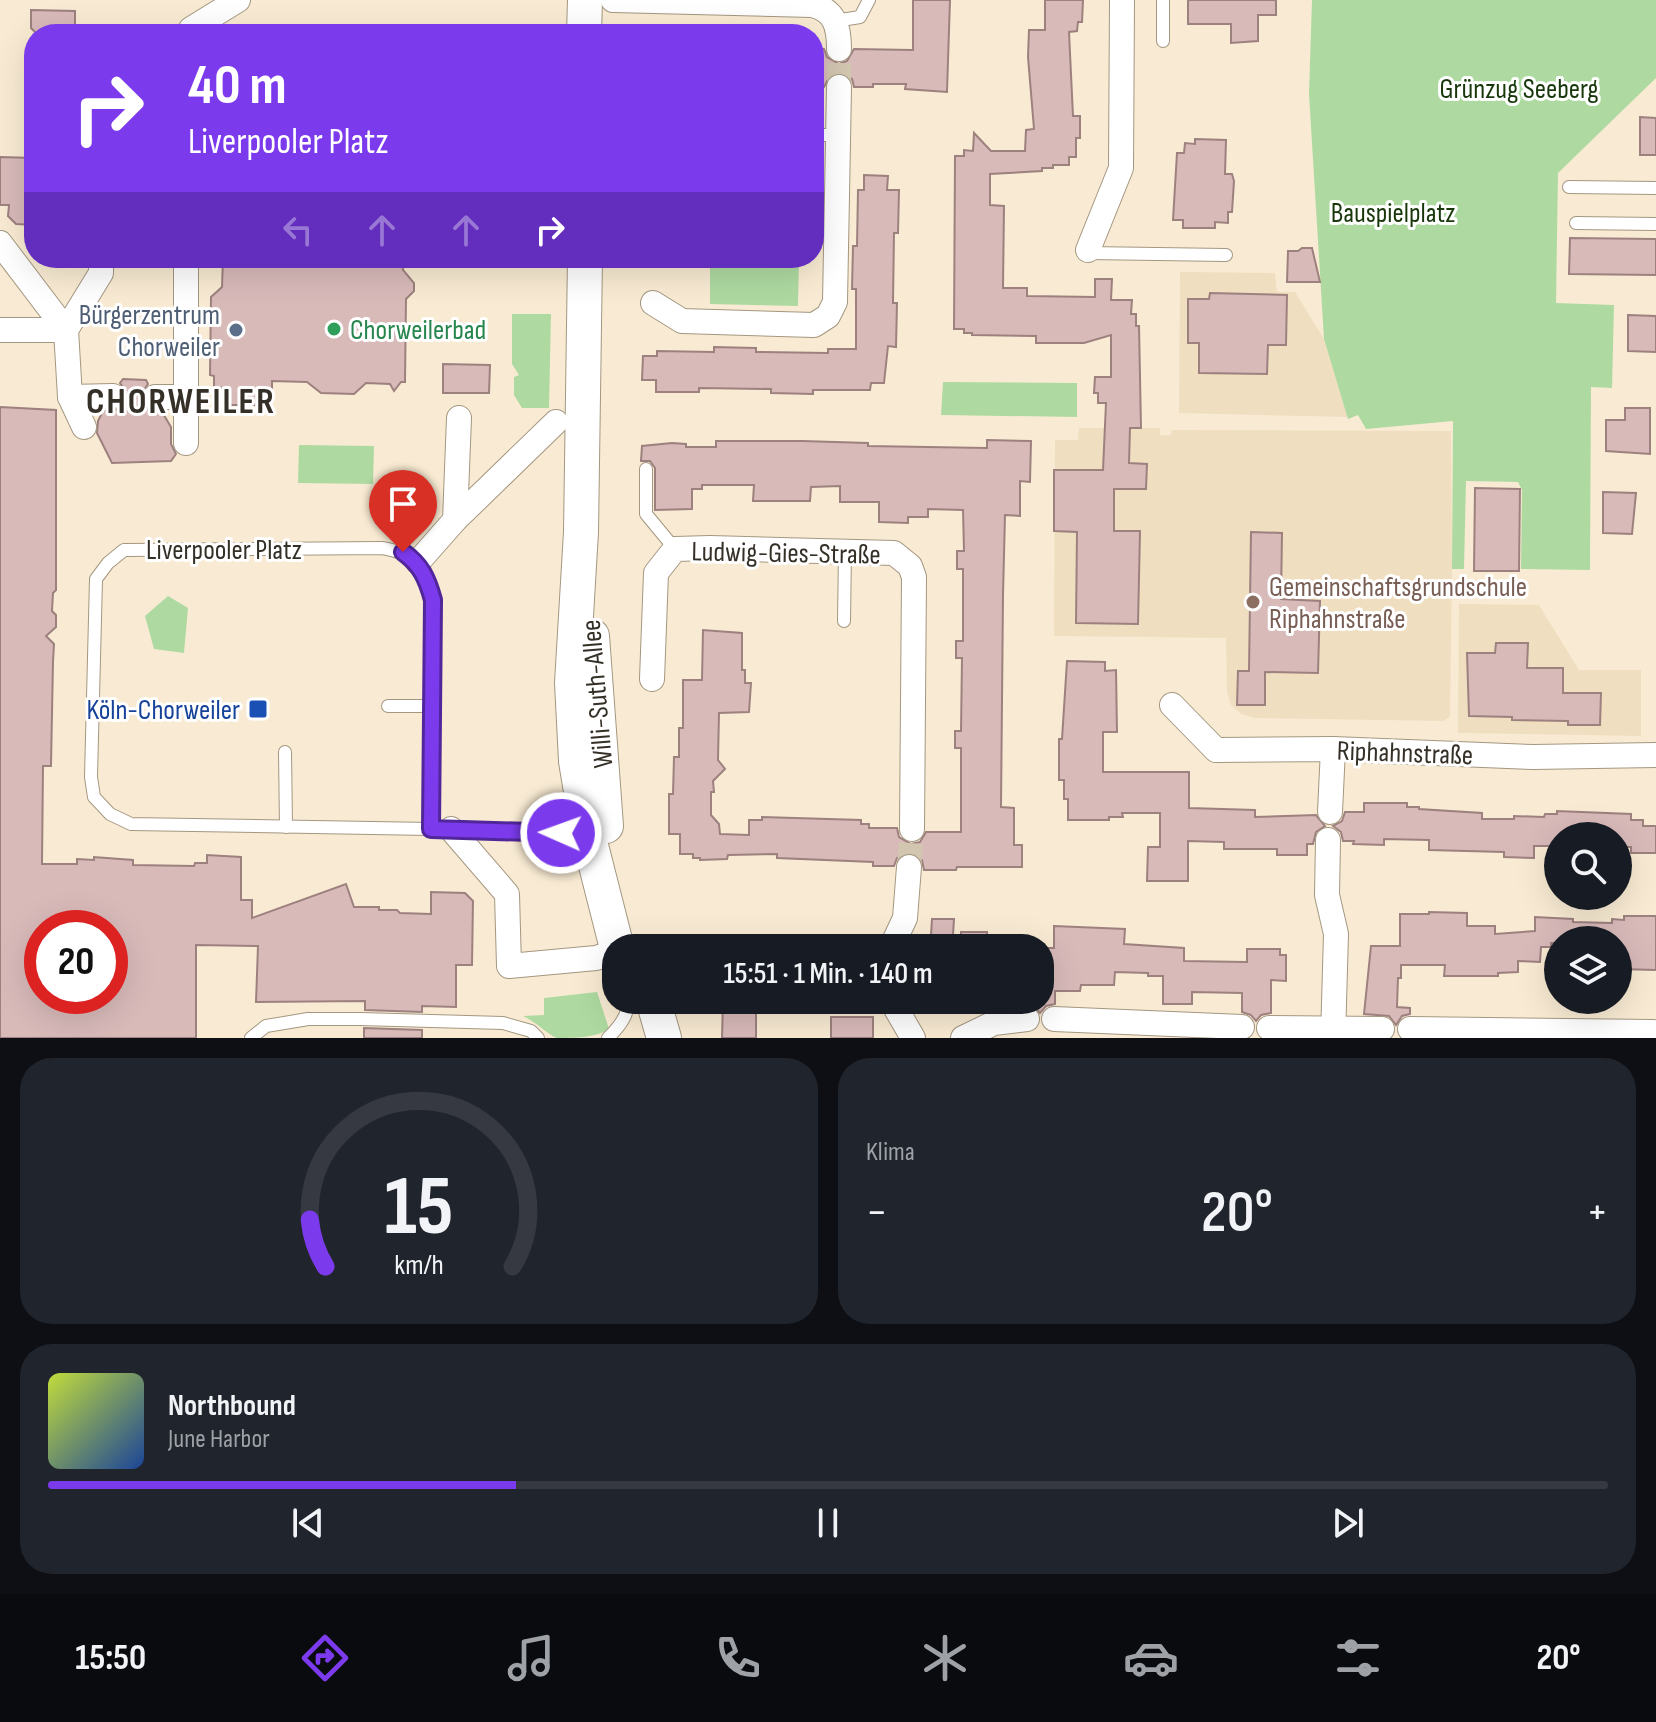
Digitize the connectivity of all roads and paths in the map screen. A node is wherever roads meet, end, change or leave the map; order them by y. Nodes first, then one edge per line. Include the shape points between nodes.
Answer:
1 (238, 0) edge
2 (585, 0) edge
3 (613, 0) edge
4 (646, 0) edge
5 (869, 0) edge
6 (1122, 0) edge
7 (1163, 0) edge
8 (835, 21) junction
9 (203, 24) edge
10 (584, 24) edge
11 (1163, 41) dead end
12 (839, 49) tunnel mouth
13 (839, 87) tunnel mouth
14 (826, 135) edge
15 (1569, 187) dead end
16 (1656, 188) edge
17 (1576, 223) dead end
18 (1656, 224) edge
19 (0, 243) edge
20 (1088, 251) joint
21 (1226, 255) dead end
22 (101, 268) edge
23 (186, 268) edge
24 (585, 268) edge
25 (653, 303) dead end
26 (0, 330) edge
27 (66, 330) junction
28 (113, 396) dead end
29 (70, 397) junction
30 (155, 397) dead end
31 (186, 397) junction
32 (459, 418) dead end
33 (556, 422) dead end
34 (84, 427) dead end
35 (186, 443) dead end
36 (646, 469) dead end
37 (455, 520) junction
38 (675, 549) junction
39 (845, 552) junction
40 (418, 562) junction
41 (844, 621) dead end
42 (652, 679) dead end
43 (1172, 705) dead end
44 (388, 706) dead end
45 (432, 706) junction
46 (1333, 749) junction
47 (285, 752) dead end
48 (1656, 755) edge
49 (1330, 812) dead end
50 (286, 827) junction
51 (441, 829) junction
52 (912, 829) tunnel mouth
53 (597, 834) junction
54 (1328, 840) dead end
55 (909, 867) tunnel mouth
56 (613, 934) edge
57 (630, 934) edge
58 (898, 934) edge
59 (602, 956) edge
60 (625, 1014) edge
61 (635, 1014) edge
62 (657, 1014) edge
63 (899, 1014) edge
64 (1027, 1019) dead end
65 (1054, 1019) dead end
66 (1242, 1027) dead end
67 (1269, 1028) dead end
68 (1382, 1029) dead end
69 (1410, 1029) dead end
70 (1201, 1032) edge
71 (1653, 1032) dead end
72 (1333, 1034) edge
73 (251, 1038) edge
74 (538, 1038) edge
75 (608, 1038) edge
76 (643, 1038) edge
77 (664, 1038) edge
78 (913, 1038) edge
79 (963, 1038) edge

1 - 9 street
2 - 10 street
3 - 4 street
4 - 8 street via 812,5 822,7
5 - 8 lane via 860,17
6 - 20 street via 1121,168
7 - 11 lane
8 - 12 street
13 - 14 street
14 - 25 street via 835,302 828,316 814,325 682,321
15 - 16 lane
17 - 18 lane
19 - 27 street
20 - 21 lane
22 - 27 street
23 - 31 street
24 - 53 street, Willi-Suth-Allee via 581,532 599,709
26 - 27 street
27 - 29 street
28 - 29 street
29 - 34 street
30 - 31 street
31 - 35 street
32 - 37 street
33 - 37 street
36 - 38 lane via 646,514
37 - 40 street
38 - 39 street, Ludwig-Gies-Straße
38 - 42 street, Ludwig-Gies-Straße via 656,573
39 - 41 lane
39 - 52 street, Ludwig-Gies-Straße via 894,553 914,577
40 - 45 lane via 433,600
40 - 50 lane, Liverpooler Platz via 382,548 124,550 96,579 94,797 110,814 131,824
43 - 46 street, Riphahnstraße via 1216,750
44 - 45 lane
45 - 51 lane
46 - 48 street, Riphahnstraße via 1533,757
46 - 49 street
47 - 50 lane
50 - 51 lane, Liverpooler Platz
51 - 53 lane, Liverpooler Platz
51 - 59 street via 507,894 509,966
53 - 56 street, Willi-Suth-Allee
53 - 57 street, Willi-Suth-Allee
54 - 72 street via 1327,895 1336,934
55 - 58 street via 905,918
60 - 75 lane
61 - 76 street
62 - 77 street
63 - 78 street
64 - 79 street via 994,1023
65 - 70 street
66 - 70 street
67 - 72 street
68 - 72 street
69 - 71 street
73 - 74 lane via 266,1026 360,1019 503,1023

